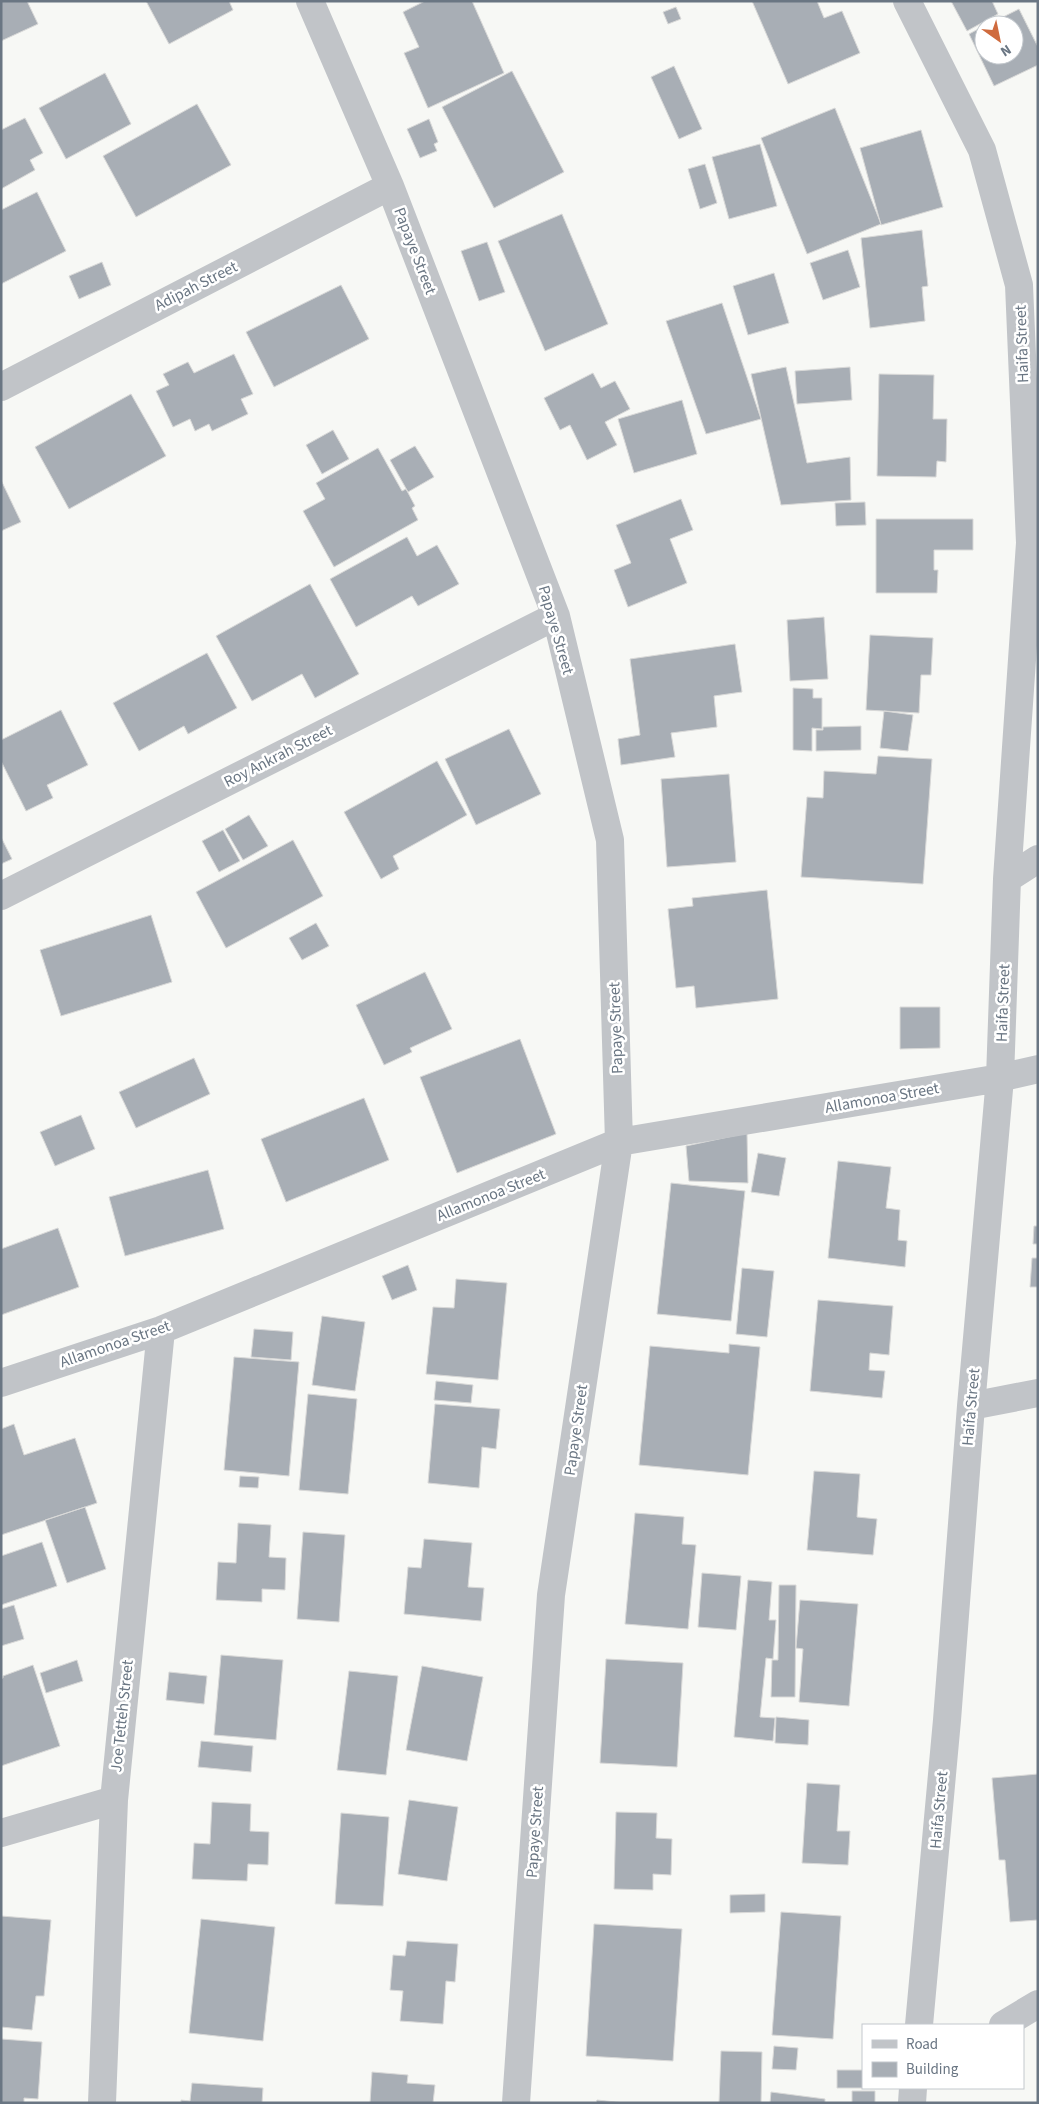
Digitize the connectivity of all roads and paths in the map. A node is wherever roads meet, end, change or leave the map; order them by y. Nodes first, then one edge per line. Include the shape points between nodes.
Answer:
1 (310, 1) edge
2 (907, 1) edge
3 (390, 186) junction
4 (1029, 280) edge
5 (1, 387) edge
6 (556, 616) junction
7 (1038, 860) edge
8 (1007, 879) junction
9 (1, 896) edge
10 (1038, 1069) edge
11 (1000, 1078) junction
12 (619, 1142) junction
13 (161, 1330) junction
14 (1, 1383) edge
15 (1038, 1393) edge
16 (971, 1406) junction
17 (114, 1800) junction
18 (1, 1833) edge
19 (1038, 2004) edge
20 (919, 2024) edge
21 (1005, 2024) edge
22 (913, 2089) edge
23 (102, 2103) edge
24 (516, 2103) edge
25 (912, 2103) edge

1 - 3 street, Papaye Street
2 - 4 street, Haifa Street via 982,150
3 - 5 street, Adipah Street
3 - 6 street, Papaye Street
4 - 8 street, Haifa Street via 1030,543
6 - 9 street, Roy Ankrah Street
6 - 12 street, Papaye Street via 610,840
7 - 8 street
8 - 11 street, Haifa Street
10 - 11 street, Allamonoa Street
11 - 12 street, Allamonoa Street
11 - 16 street, Haifa Street
12 - 13 street, Allamonoa Street
12 - 24 street, Papaye Street via 551,1595
13 - 14 street, Allamonoa Street
13 - 17 street, Joe Tetteh Street
15 - 16 street
16 - 20 street, Haifa Street
17 - 18 street
17 - 23 street, Joe Tetteh Street
19 - 21 street
22 - 25 street

